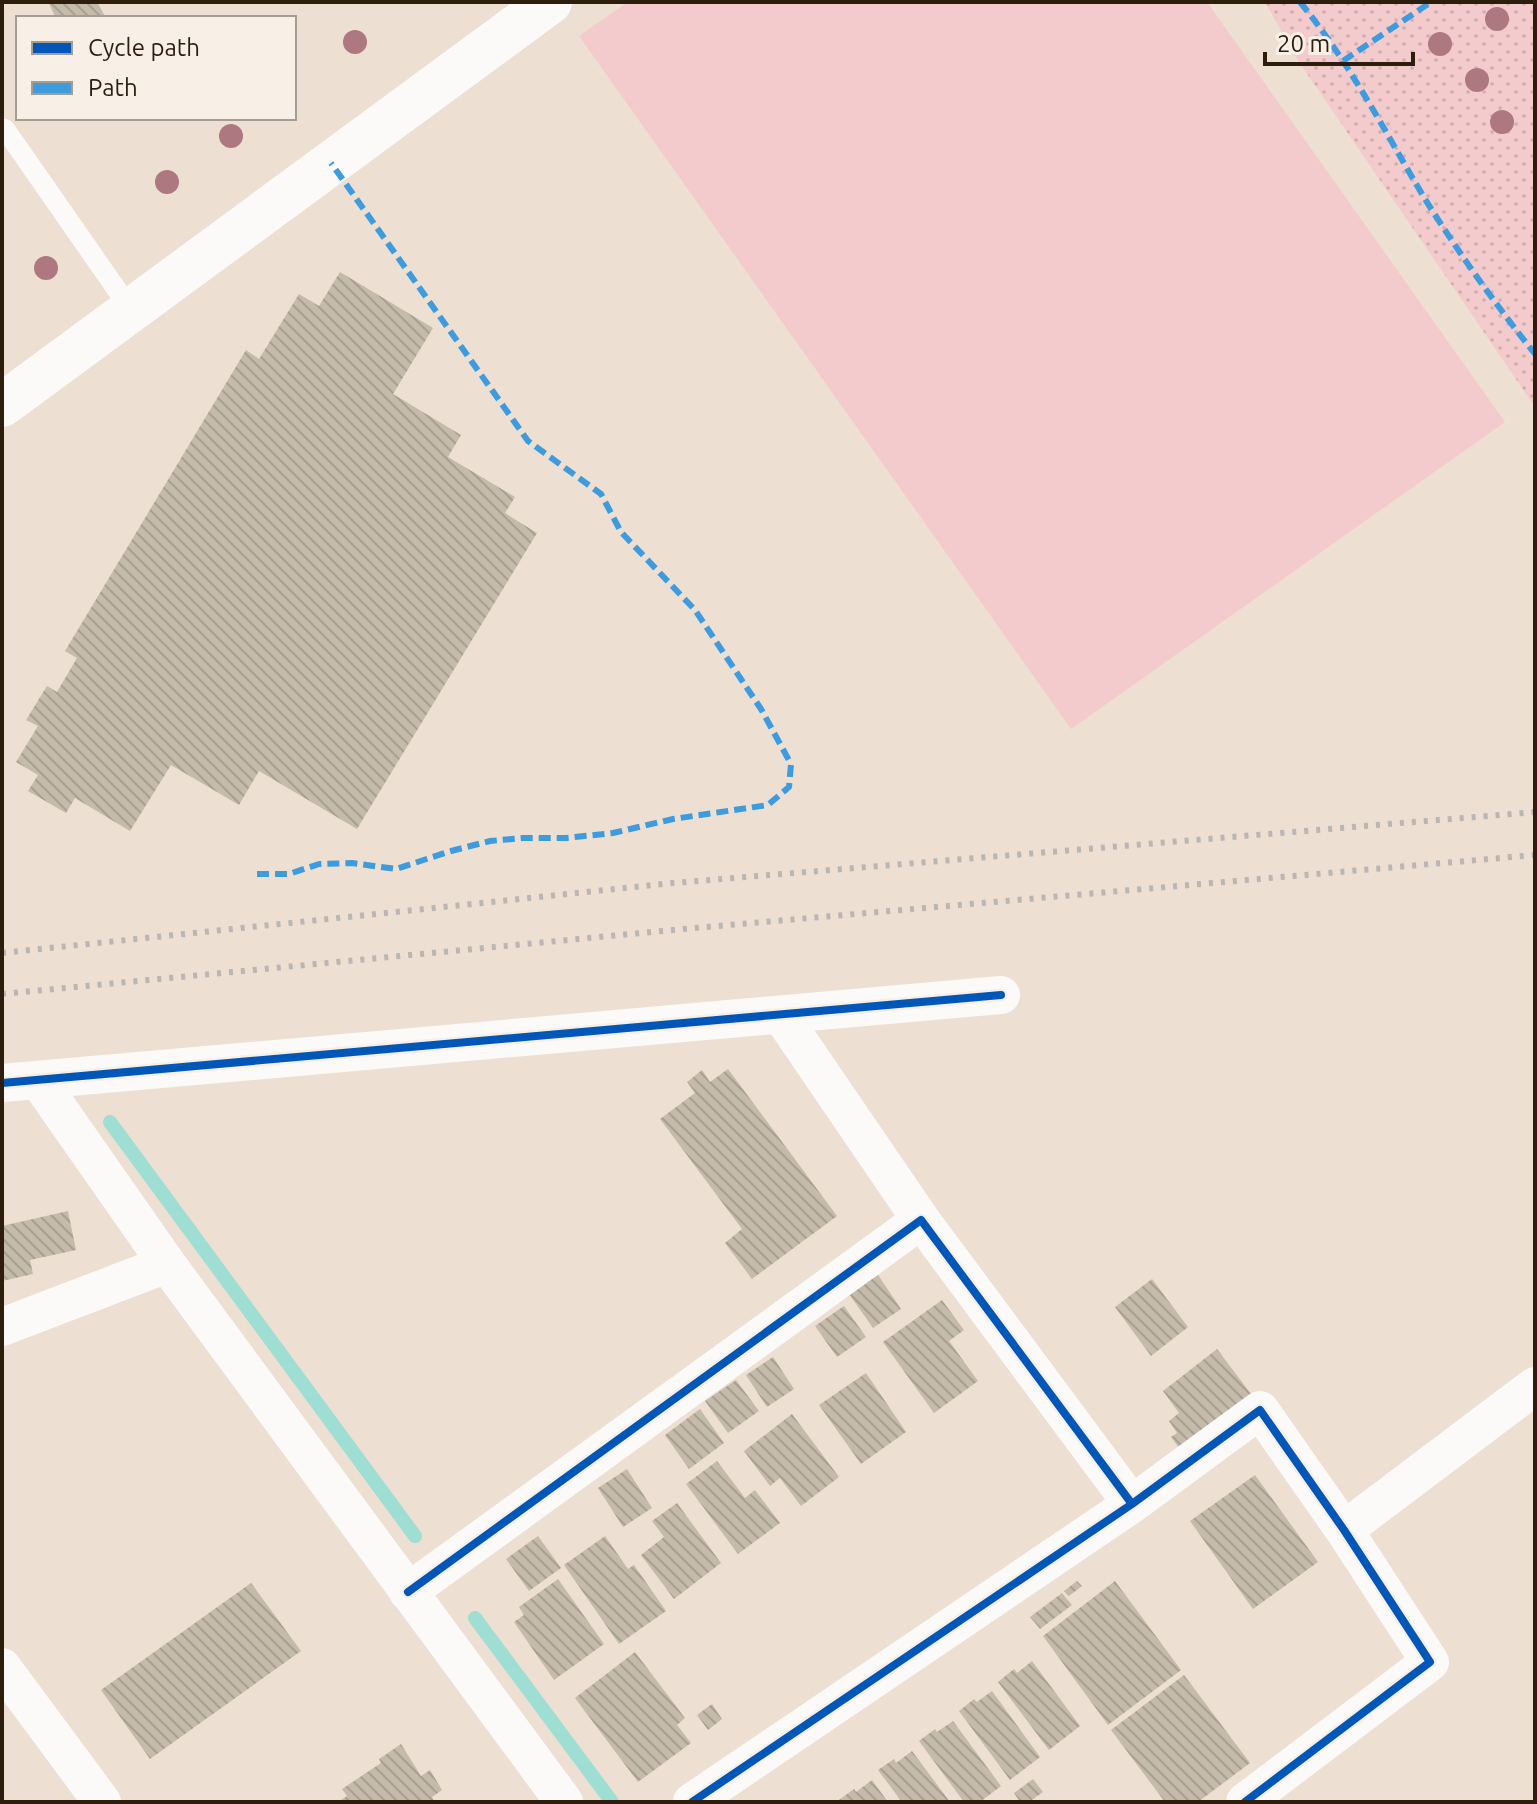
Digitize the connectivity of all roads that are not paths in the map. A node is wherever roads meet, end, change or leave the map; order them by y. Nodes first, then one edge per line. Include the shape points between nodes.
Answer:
1 (550, 2) edge
2 (5, 129) dead end
3 (131, 310) junction
4 (2, 405) edge
5 (1001, 995) dead end
6 (781, 1015) junction
7 (39, 1081) junction
8 (2, 1083) edge
9 (921, 1220) junction
10 (167, 1264) junction
11 (2, 1327) edge
12 (1535, 1386) edge
13 (1132, 1504) junction
14 (1344, 1530) junction
15 (408, 1592) junction
16 (2, 1667) edge
17 (102, 1802) edge
18 (564, 1802) edge
19 (692, 1802) edge
20 (1245, 1802) edge

1 - 3 street
2 - 3 lane
3 - 4 street
5 - 6 street
6 - 7 street
6 - 9 street
7 - 8 street
7 - 10 street
9 - 13 street
9 - 15 street
10 - 11 street
10 - 15 street
12 - 14 street
13 - 14 street via 1260,1410
13 - 19 street
14 - 20 street via 1430,1662
15 - 18 street
16 - 17 street

